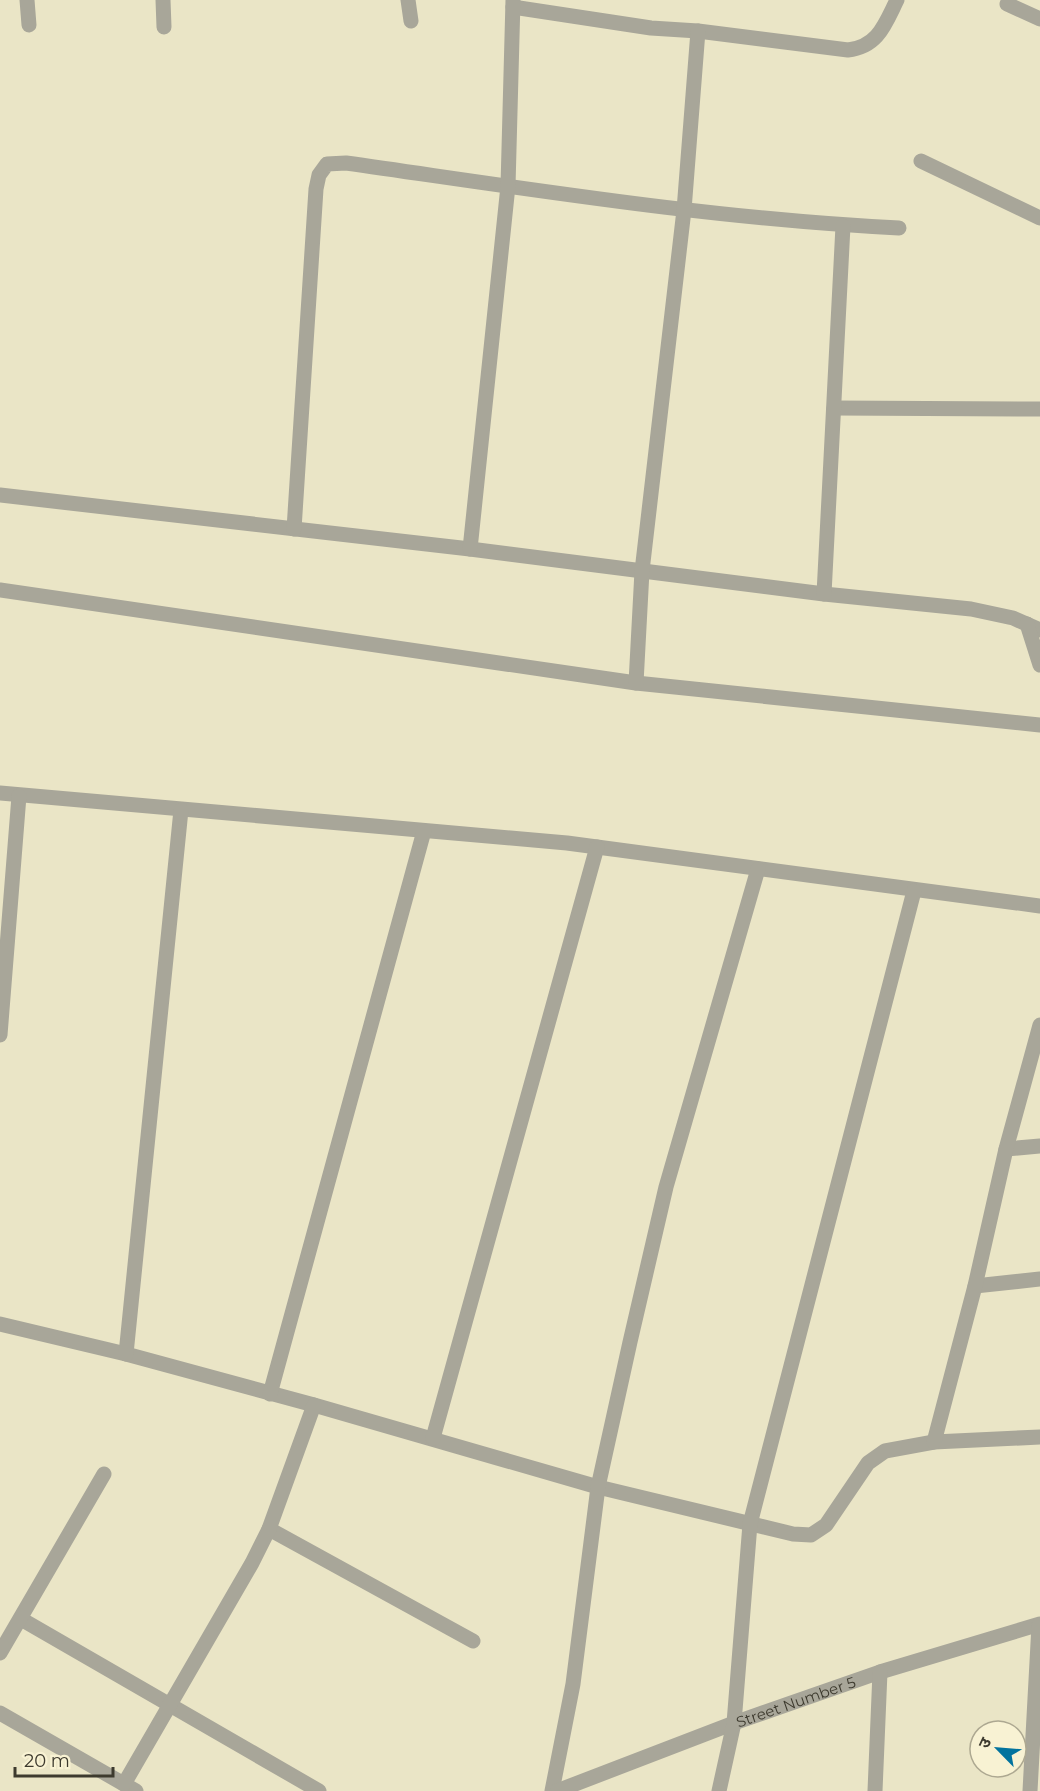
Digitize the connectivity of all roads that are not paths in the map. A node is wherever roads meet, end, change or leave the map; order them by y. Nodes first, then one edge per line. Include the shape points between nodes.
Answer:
1 (27, 0) edge
2 (163, 0) edge
3 (408, 0) edge
4 (897, 0) edge
5 (513, 3) edge
6 (1007, 4) dead end
7 (1040, 19) edge
8 (411, 21) dead end
9 (29, 25) dead end
10 (164, 27) dead end
11 (698, 31) junction
12 (921, 161) dead end
13 (508, 186) junction
14 (684, 210) junction
15 (1040, 218) edge
16 (843, 226) junction
17 (899, 228) dead end
18 (834, 408) junction
19 (1040, 409) edge
20 (0, 495) edge
21 (294, 529) junction
22 (470, 549) junction
23 (642, 571) junction
24 (0, 590) edge
25 (824, 594) junction
26 (1034, 627) edge
27 (1040, 665) edge
28 (636, 683) junction
29 (1040, 725) edge
30 (0, 793) edge
31 (20, 796) junction
32 (181, 810) junction
33 (424, 831) junction
34 (597, 847) junction
35 (758, 869) junction
36 (914, 891) junction
37 (1040, 906) edge
38 (1040, 1025) edge
39 (0, 1035) edge
40 (1040, 1146) edge
41 (1006, 1149) junction
42 (1040, 1279) edge
43 (975, 1286) junction
44 (0, 1324) edge
45 (126, 1354) junction
46 (270, 1394) junction
47 (314, 1405) junction
48 (1040, 1437) edge
49 (432, 1438) junction
50 (934, 1442) junction
51 (104, 1474) dead end
52 (598, 1487) junction
53 (750, 1524) junction
54 (269, 1529) junction
55 (21, 1619) junction
56 (1040, 1625) edge
57 (473, 1641) dead end
58 (0, 1653) edge
59 (880, 1672) junction
60 (170, 1704) junction
61 (0, 1713) edge
62 (734, 1723) junction
63 (130, 1788) edge
64 (320, 1791) edge
65 (552, 1791) edge
66 (556, 1791) edge
67 (719, 1791) edge
68 (875, 1791) edge
69 (1030, 1791) edge

1 - 9 street
2 - 10 street
3 - 8 street
4 - 11 street via 882,30 860,49
5 - 11 street via 651,28
5 - 13 street
6 - 7 street
11 - 14 street
12 - 15 street
13 - 14 street
13 - 21 street via 346,163 322,168 316,189
13 - 22 street
14 - 16 street
14 - 23 street
16 - 17 street
16 - 18 street
18 - 19 street
18 - 25 street
20 - 21 street
21 - 22 street
22 - 23 street
23 - 25 street
23 - 28 street
24 - 28 street
25 - 26 street via 971,609 996,613
26 - 27 street
28 - 29 street
30 - 31 street
31 - 32 street
31 - 39 street
32 - 33 street
32 - 45 street
33 - 34 street
33 - 46 street
34 - 35 street
34 - 49 street
35 - 36 street
35 - 52 street via 666,1187
36 - 37 street
36 - 53 street
38 - 41 street
40 - 41 street
41 - 43 street
42 - 43 street
43 - 50 street
44 - 45 street
45 - 46 street
46 - 47 street
47 - 49 street
47 - 54 street
48 - 50 street
49 - 52 street
50 - 53 street via 885,1451 875,1457 826,1525 810,1534
51 - 55 street
52 - 53 street
52 - 65 street via 573,1684
53 - 62 street
54 - 57 street
54 - 60 street
55 - 58 street
55 - 60 street
56 - 59 street, Street Number 5
56 - 69 street
59 - 62 street, Street Number 5
59 - 68 street
60 - 63 street
60 - 64 street
61 - 63 street
62 - 66 street, Street Number 5
62 - 67 street

